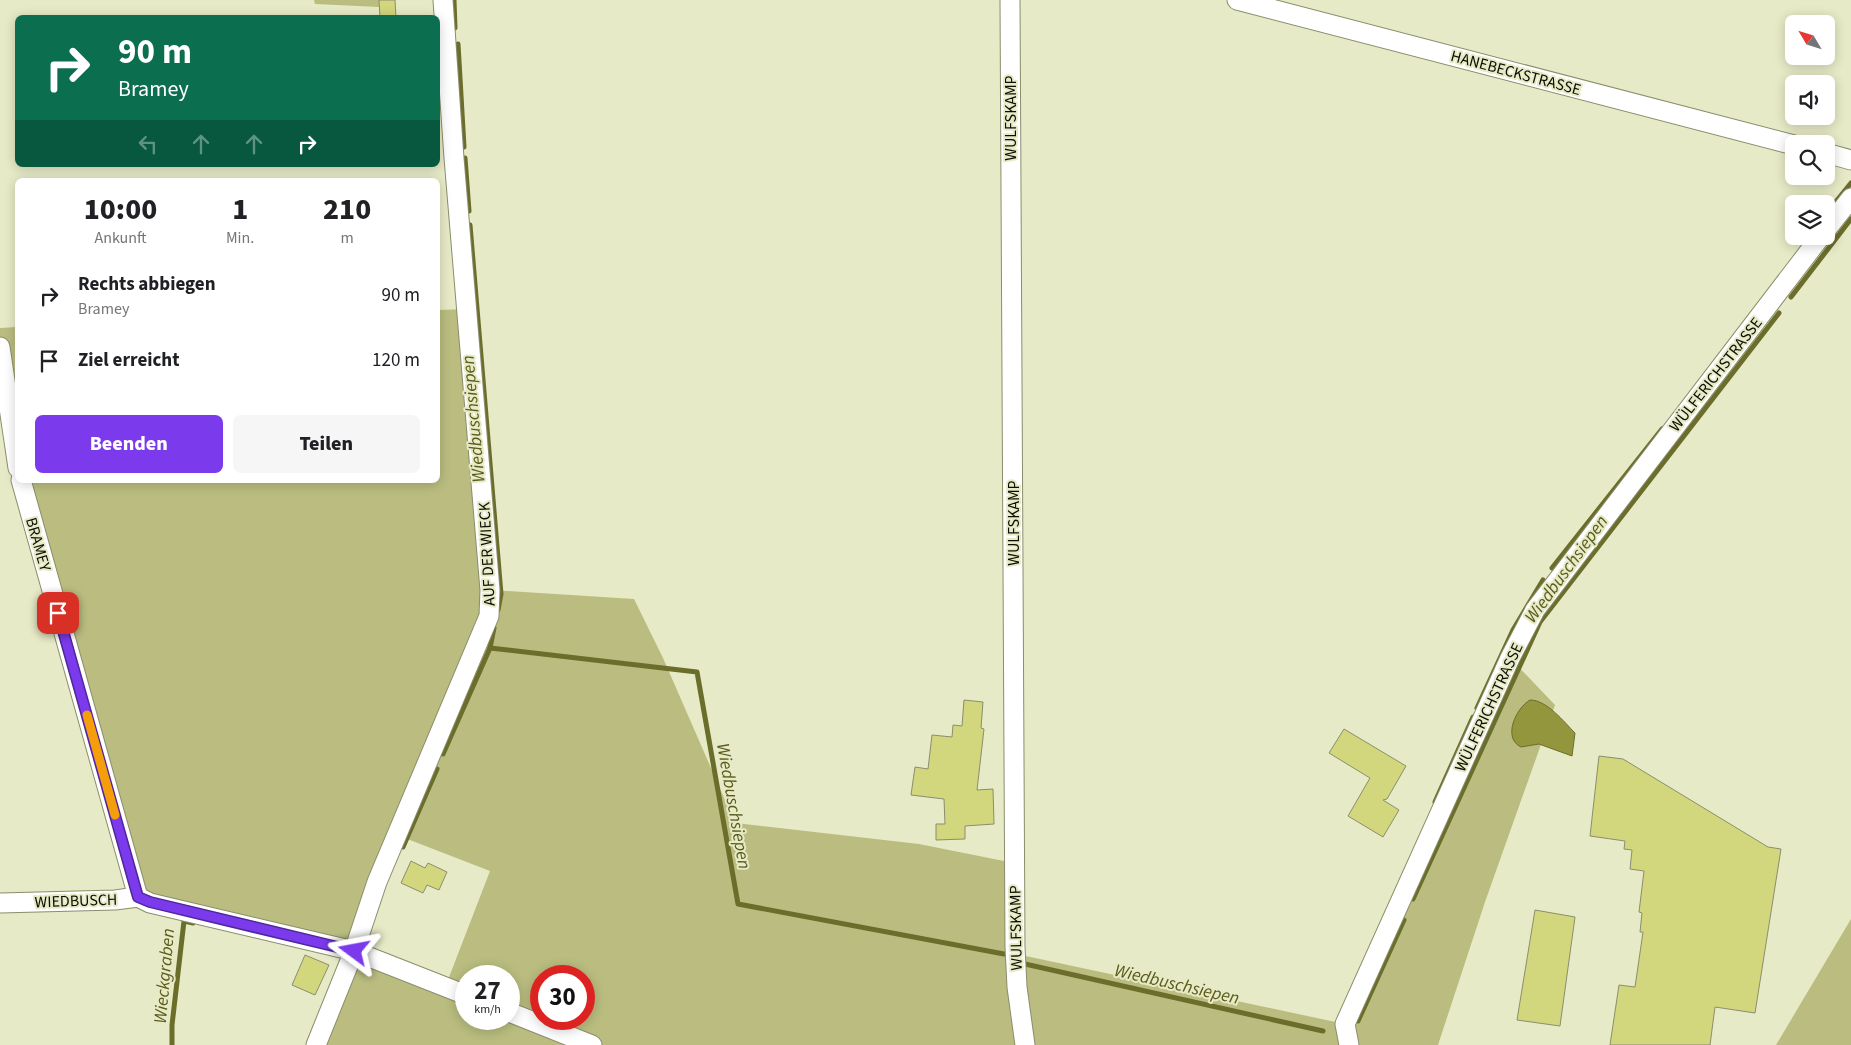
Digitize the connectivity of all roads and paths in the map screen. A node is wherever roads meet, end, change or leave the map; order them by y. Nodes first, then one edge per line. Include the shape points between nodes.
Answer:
1 (443, 0) edge
2 (1010, 0) edge
3 (1237, 0) edge
4 (1785, 143) edge
5 (1835, 156) edge
6 (1851, 160) edge
7 (1851, 198) edge
8 (1835, 218) edge
9 (1814, 245) edge
10 (0, 347) edge
11 (15, 448) edge
12 (22, 483) edge
13 (138, 897) junction
14 (0, 903) edge
15 (354, 951) junction
16 (455, 991) edge
17 (520, 1016) edge
18 (316, 1045) edge
19 (592, 1045) edge
20 (1025, 1045) edge
21 (1349, 1045) edge

1 - 15 street, AUF DER WIECK via 490,590 489,616 377,882
2 - 20 street, WULFSKAMP via 1014,947
3 - 4 street, HANEBECKSTRASSE
5 - 6 street
7 - 8 street
9 - 21 street, WÜLFERICHSTRASSE via 1535,610 1510,658 1345,1024
10 - 11 street
12 - 13 street, BRAMEY
13 - 14 street, WIEDBUSCH
13 - 15 street, WIEDBUSCH
15 - 16 street, WIEDBUSCH
15 - 18 street, AUF DER WIECK
17 - 19 street

